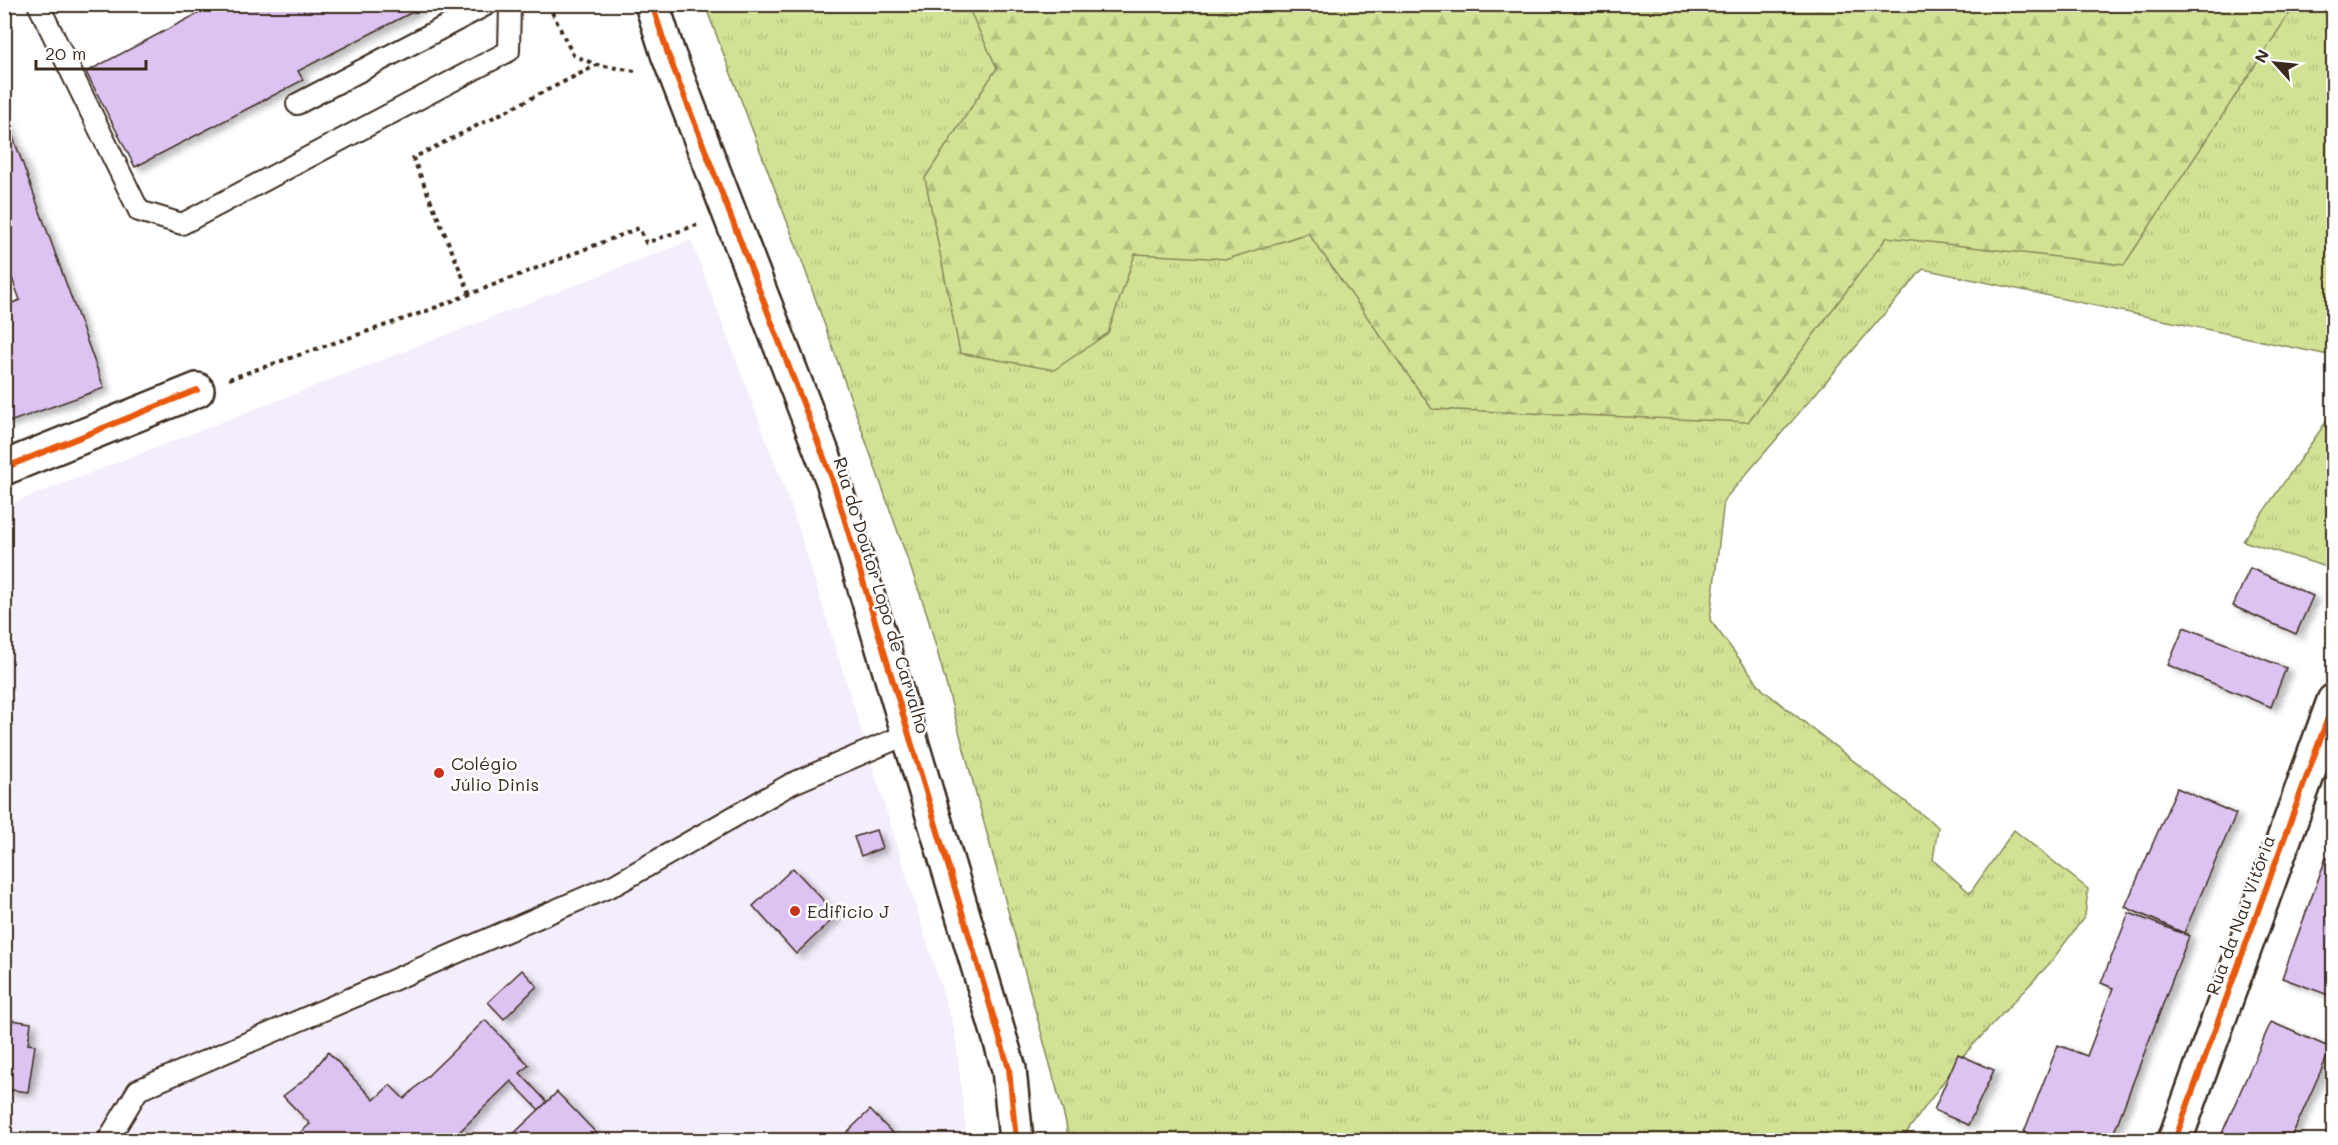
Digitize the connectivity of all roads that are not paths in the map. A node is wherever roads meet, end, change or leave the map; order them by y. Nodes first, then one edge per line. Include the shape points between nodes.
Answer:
1 (38, 4) edge
2 (488, 4) edge
3 (510, 4) edge
4 (651, 4) edge
5 (297, 104) dead end
6 (197, 390) road end
7 (4, 468) edge
8 (2334, 701) edge
9 (910, 734) junction
10 (108, 1140) edge
11 (1016, 1140) edge
12 (2175, 1140) edge

1 - 3 lane via 139,211 182,224 509,51
2 - 5 lane
4 - 9 street, Rua do Doutor Lopo de Carvalho via 833,482
6 - 7 street
8 - 12 street, Rua da Nau Vitória
9 - 10 lane via 791,784 616,884 138,1090
9 - 11 street, Rua do Doutor Lopo de Carvalho via 1009,1069

